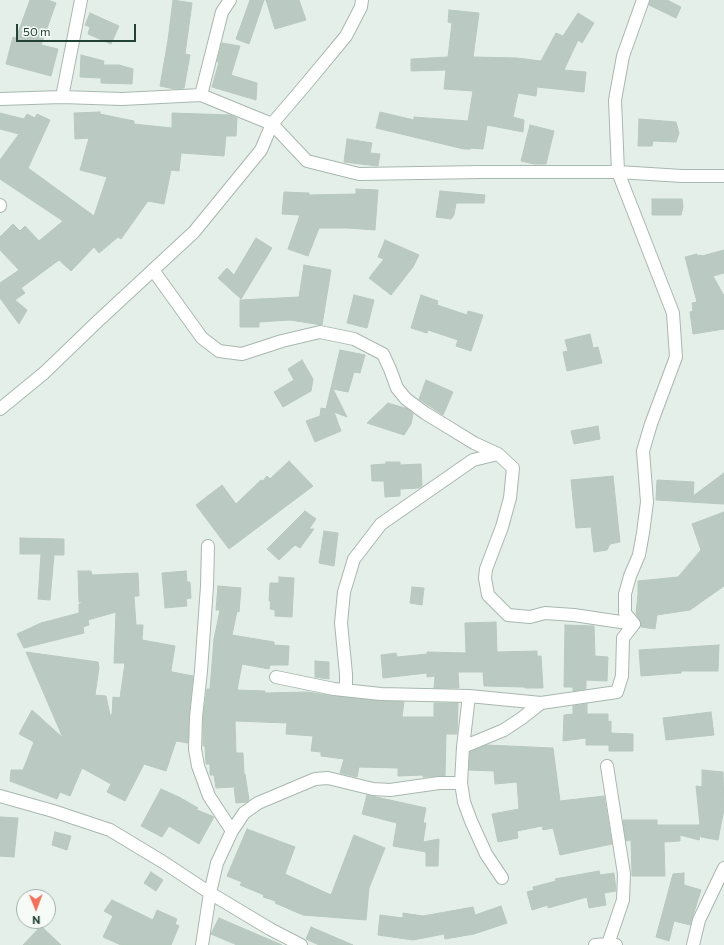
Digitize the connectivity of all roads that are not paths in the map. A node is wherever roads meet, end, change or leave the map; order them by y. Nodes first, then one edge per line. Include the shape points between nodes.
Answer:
1 (81, 0) edge
2 (230, 0) edge
3 (362, 0) edge
4 (643, 0) edge
5 (201, 95) junction
6 (62, 97) junction
7 (0, 99) edge
8 (272, 124) junction
9 (618, 172) junction
10 (724, 176) edge
11 (153, 270) junction
12 (0, 409) edge
13 (498, 454) junction
14 (208, 546) dead end
15 (634, 624) junction
16 (276, 677) dead end
17 (346, 690) junction
18 (469, 696) junction
19 (541, 703) junction
20 (463, 747) junction
21 (608, 766) dead end
22 (461, 783) junction
23 (0, 796) edge
24 (232, 831) junction
25 (724, 868) edge
26 (502, 878) dead end
27 (210, 893) junction
28 (612, 944) edge
29 (202, 945) edge
30 (301, 945) edge
31 (595, 945) edge
32 (693, 945) edge

1 - 6 street
2 - 5 street via 222,12
3 - 8 street via 346,36
4 - 9 street via 623,56 615,100
5 - 6 street via 122,99
5 - 8 street
6 - 7 street
8 - 9 street via 307,161 359,174
8 - 11 street via 261,150 194,232
9 - 10 street
9 - 15 street via 673,313 676,357 643,451 647,502 644,533 625,594 625,613
11 - 12 street via 44,373
11 - 13 street via 202,338 219,351 242,354 320,332 354,339 383,354 397,388 406,399 474,443
13 - 15 street via 512,468 510,498 486,568 488,595 508,615 574,615
13 - 17 street via 473,460 380,524 354,559 344,592 341,623
14 - 24 street via 195,749 209,796
15 - 19 street via 622,638 622,676 617,692
16 - 17 street
17 - 18 street via 381,694
18 - 19 street
18 - 20 street
19 - 20 street via 504,730
20 - 22 street
21 - 28 street via 624,874 623,900
22 - 24 street via 440,783 390,790 374,789 328,778 315,779 258,803 244,813
22 - 26 street via 471,821 486,854
23 - 27 street via 110,830
24 - 27 street via 217,863
25 - 32 street via 699,920
27 - 29 street
27 - 30 street
28 - 31 street

